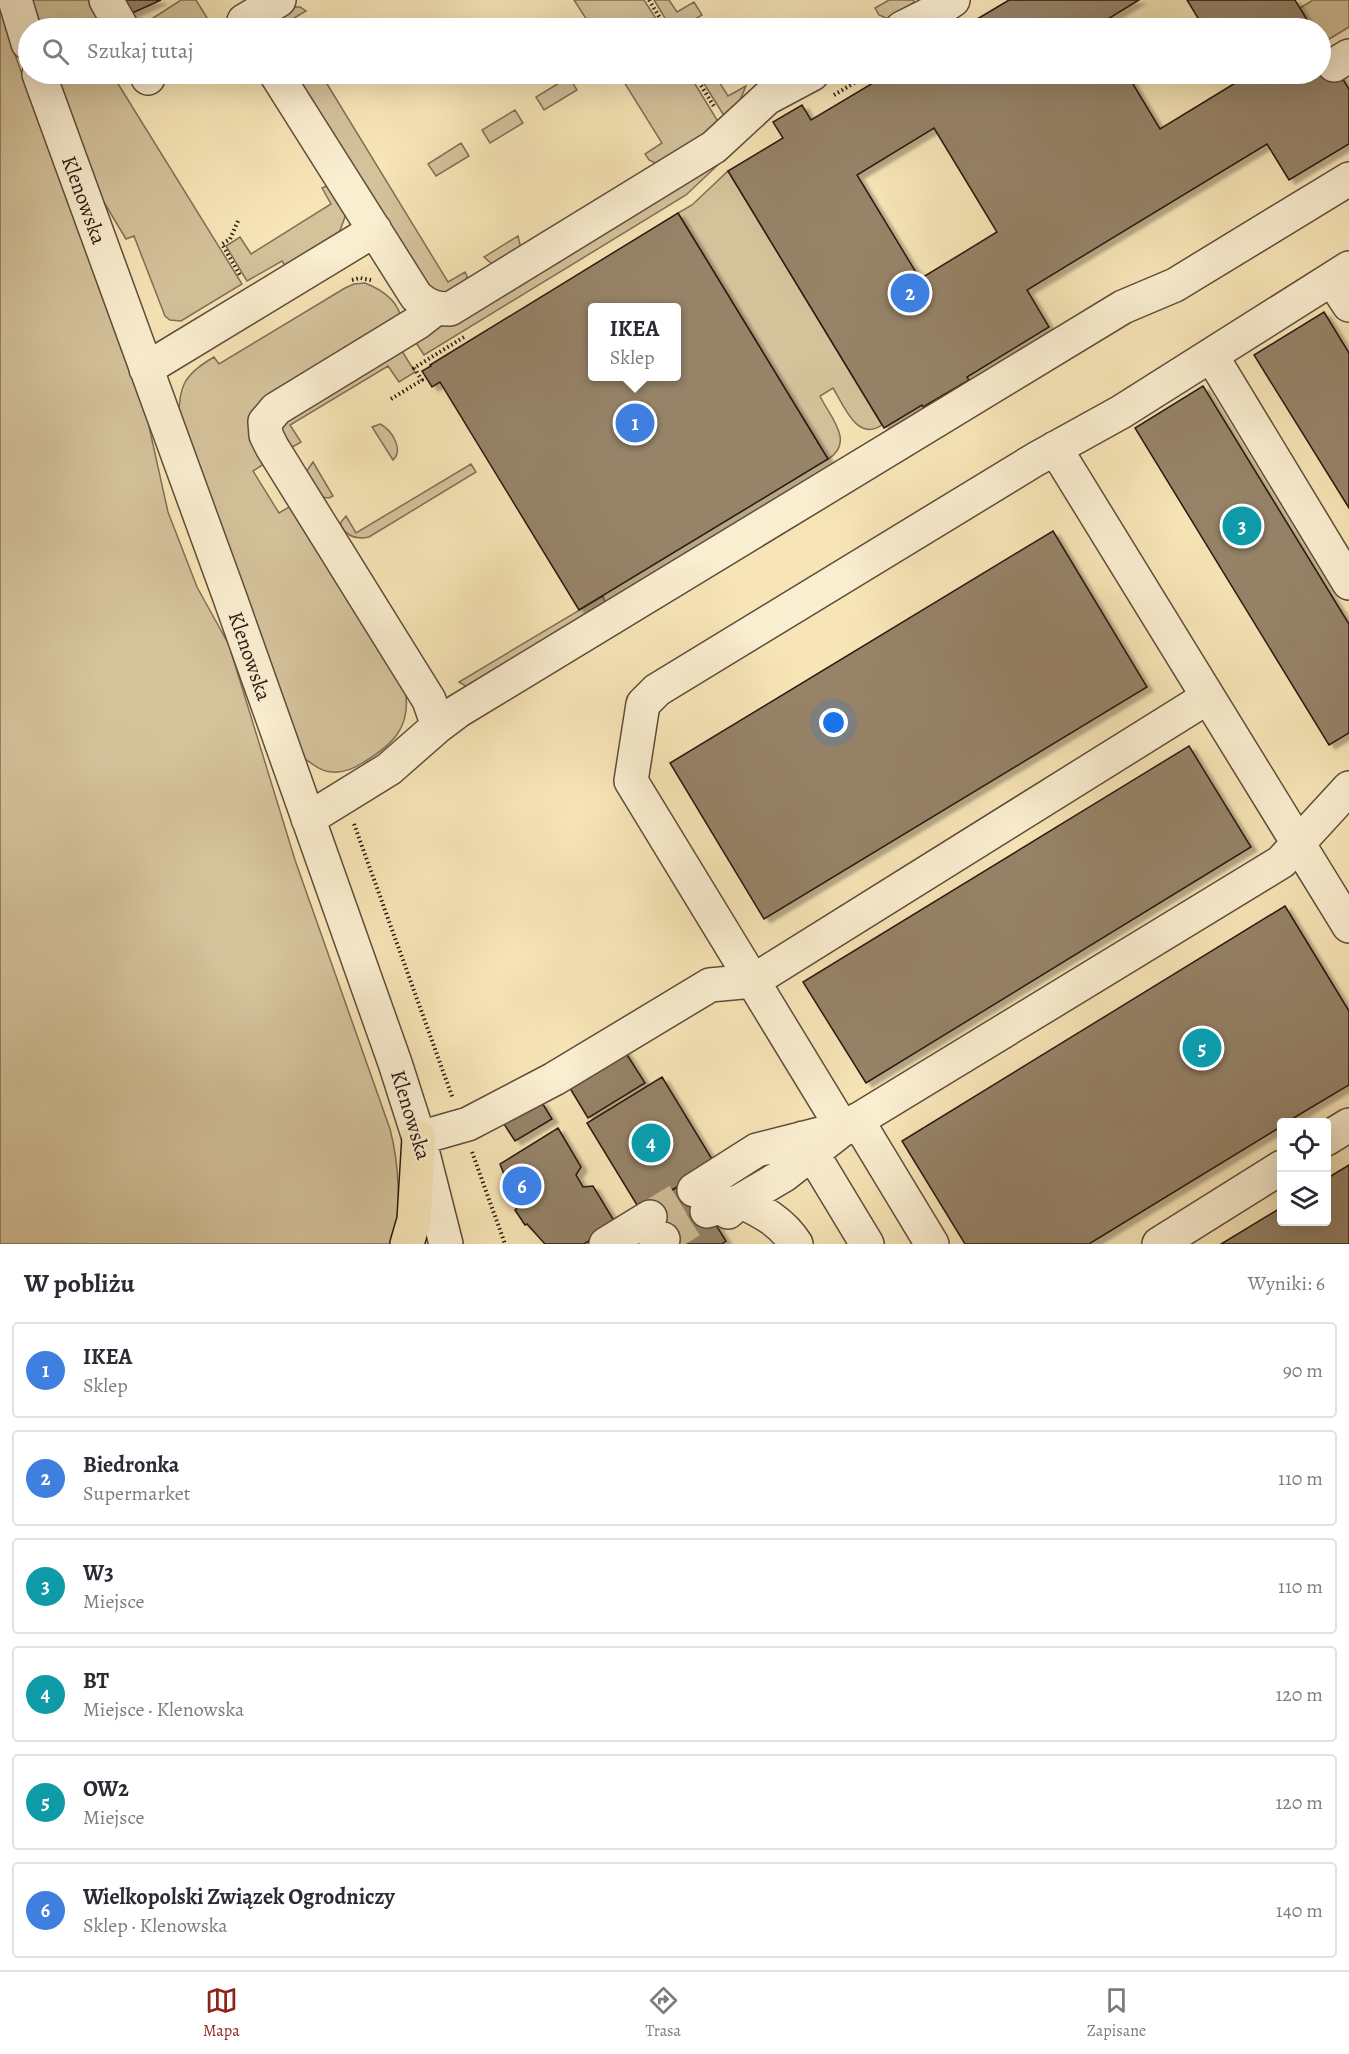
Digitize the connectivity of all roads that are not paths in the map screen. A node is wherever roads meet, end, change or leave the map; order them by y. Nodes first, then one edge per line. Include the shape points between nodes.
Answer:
1 (15, 0) edge
2 (106, 0) edge
3 (279, 0) edge
4 (953, 0) edge
5 (241, 17) edge
6 (20, 18) edge
7 (116, 18) edge
8 (922, 18) edge
9 (43, 84) edge
10 (282, 84) edge
11 (793, 84) edge
12 (1349, 179) edge
13 (375, 230) junction
14 (1343, 284) edge
15 (435, 309) junction
16 (1211, 355) junction
17 (146, 369) junction
18 (1055, 448) junction
19 (1349, 583) edge
20 (1208, 697) junction
21 (438, 726) junction
22 (1344, 808) edge
23 (308, 819) junction
24 (1298, 843) junction
25 (1349, 926) edge
26 (753, 981) junction
27 (850, 1124) junction
28 (1349, 1125) edge
29 (1331, 1136) edge
30 (419, 1138) junction
31 (808, 1145) junction
32 (1277, 1170) edge
33 (740, 1201) junction
34 (656, 1234) tunnel mouth
35 (407, 1244) edge
36 (446, 1244) edge
37 (606, 1244) edge
38 (796, 1244) edge
39 (867, 1244) edge
40 (932, 1244) edge
41 (1159, 1244) edge

1 - 6 street
2 - 7 street
3 - 5 street
4 - 8 street
9 - 17 street, Klenowska
10 - 13 street
11 - 15 street via 767,98 714,147 450,309
12 - 21 street via 1175,285 1123,307
13 - 15 street via 416,296
13 - 17 street
14 - 16 street
15 - 21 street via 276,409 265,422 266,435 429,700
16 - 18 street
16 - 19 street
17 - 23 street, Klenowska
18 - 20 street
18 - 26 street via 657,690 643,704 631,781
20 - 24 street
20 - 26 street
21 - 23 street via 389,769
22 - 24 street
23 - 30 street, Klenowska
24 - 25 street
24 - 27 street via 1281,862
26 - 27 street
26 - 30 street via 710,985 562,1075 462,1125
27 - 31 street
27 - 40 street
28 - 29 street
30 - 35 main road via 414,1220
30 - 36 street, Klenowska
31 - 33 street via 784,1175
31 - 33 street via 757,1150 705,1208
31 - 39 street
32 - 41 street
33 - 38 street via 770,1216 789,1232
34 - 37 street

